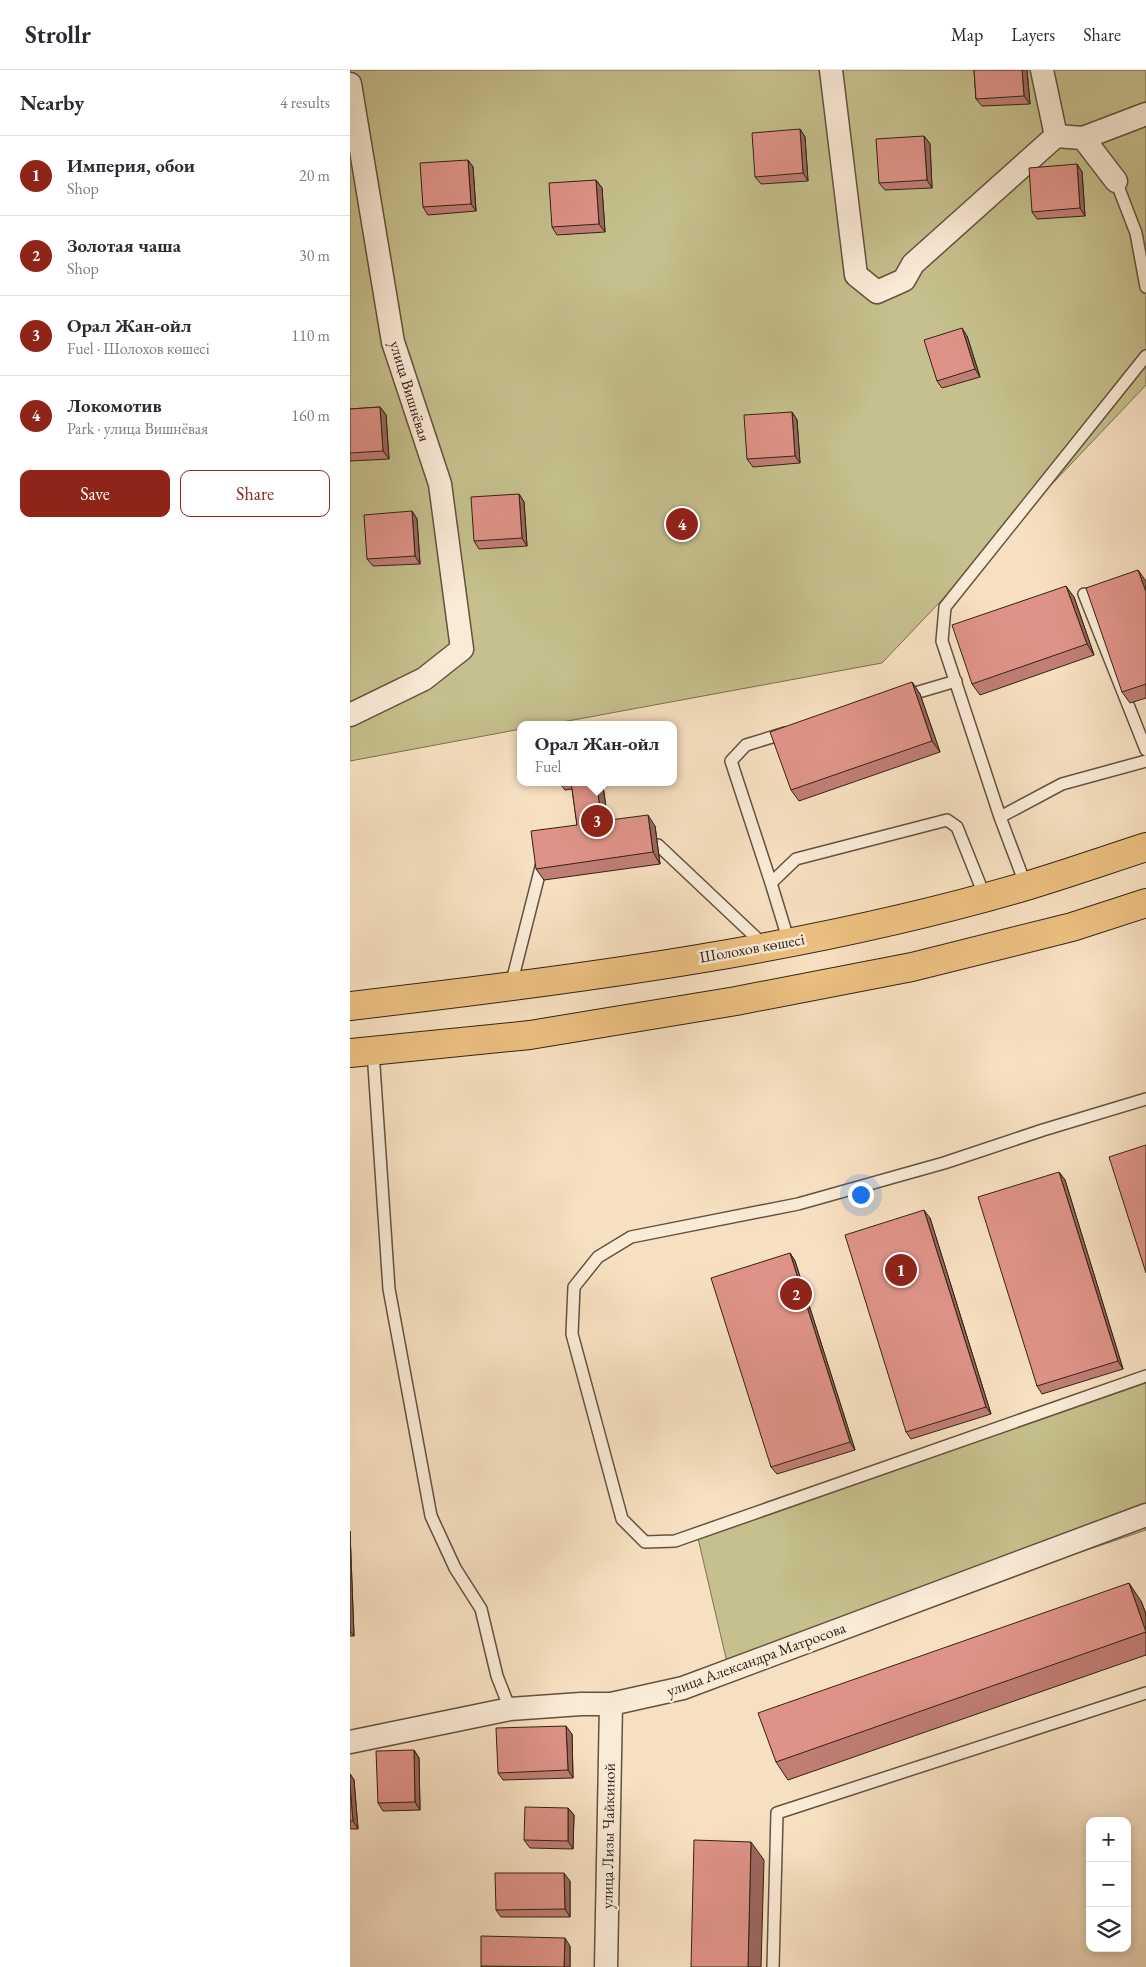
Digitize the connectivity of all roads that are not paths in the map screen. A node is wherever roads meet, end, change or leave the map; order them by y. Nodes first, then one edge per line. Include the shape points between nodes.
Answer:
1 (831, 70) edge
2 (1042, 70) edge
3 (350, 84) edge
4 (1146, 114) edge
5 (1056, 136) junction
6 (1084, 138) junction
7 (1116, 180) joint
8 (1146, 287) edge
9 (1146, 356) edge
10 (1084, 594) dead end
11 (956, 681) junction
12 (890, 701) edge
13 (350, 715) edge
14 (796, 729) edge
15 (1146, 750) edge
16 (1146, 761) edge
17 (1000, 817) junction
18 (658, 845) dead end
19 (1146, 847) edge
20 (542, 863) edge
21 (771, 883) junction
22 (1026, 886) junction
23 (985, 897) junction
24 (1146, 903) edge
25 (777, 944) junction
26 (510, 987) junction
27 (350, 1006) edge
28 (362, 1052) edge
29 (1146, 1099) edge
30 (1146, 1376) edge
31 (1146, 1515) edge
32 (1146, 1693) edge
33 (611, 1704) junction
34 (510, 1709) junction
35 (350, 1742) edge
36 (606, 1967) edge
37 (773, 1967) edge

1 - 5 street via 856,275 878,292 904,280 913,264
2 - 5 street
3 - 13 street, улица Вишнёвая via 393,342 440,484 462,649 424,679
4 - 6 street
5 - 6 street
6 - 7 street
7 - 8 lane via 1136,233
9 - 11 lane via 945,607 942,641
10 - 15 lane
11 - 12 lane
11 - 17 lane
14 - 21 lane via 746,745 731,761
16 - 17 lane via 1062,784
17 - 22 lane
18 - 25 lane
19 - 22 highway, Шолохов көшесі
20 - 26 lane
21 - 23 lane via 796,859 947,820 957,827
21 - 25 lane
22 - 23 highway, Шолохов көшесі
23 - 25 highway, Шолохов көшесі
24 - 28 highway via 1072,927 922,964 736,1002 530,1034
25 - 26 highway, Шолохов көшесі
26 - 27 highway, Шолохов көшесі
28 - 34 lane via 389,1289 431,1516 455,1568 481,1609 497,1676
29 - 30 lane via 944,1163 798,1204 631,1237 598,1257 574,1287 572,1334 622,1519 645,1542 675,1541
31 - 33 street, улица Александра Матросова via 683,1688
32 - 37 lane via 777,1813
33 - 34 street, улица Александра Матросова
33 - 36 street, улица Лизы Чайкиной
34 - 35 street, улица Александра Матросова

